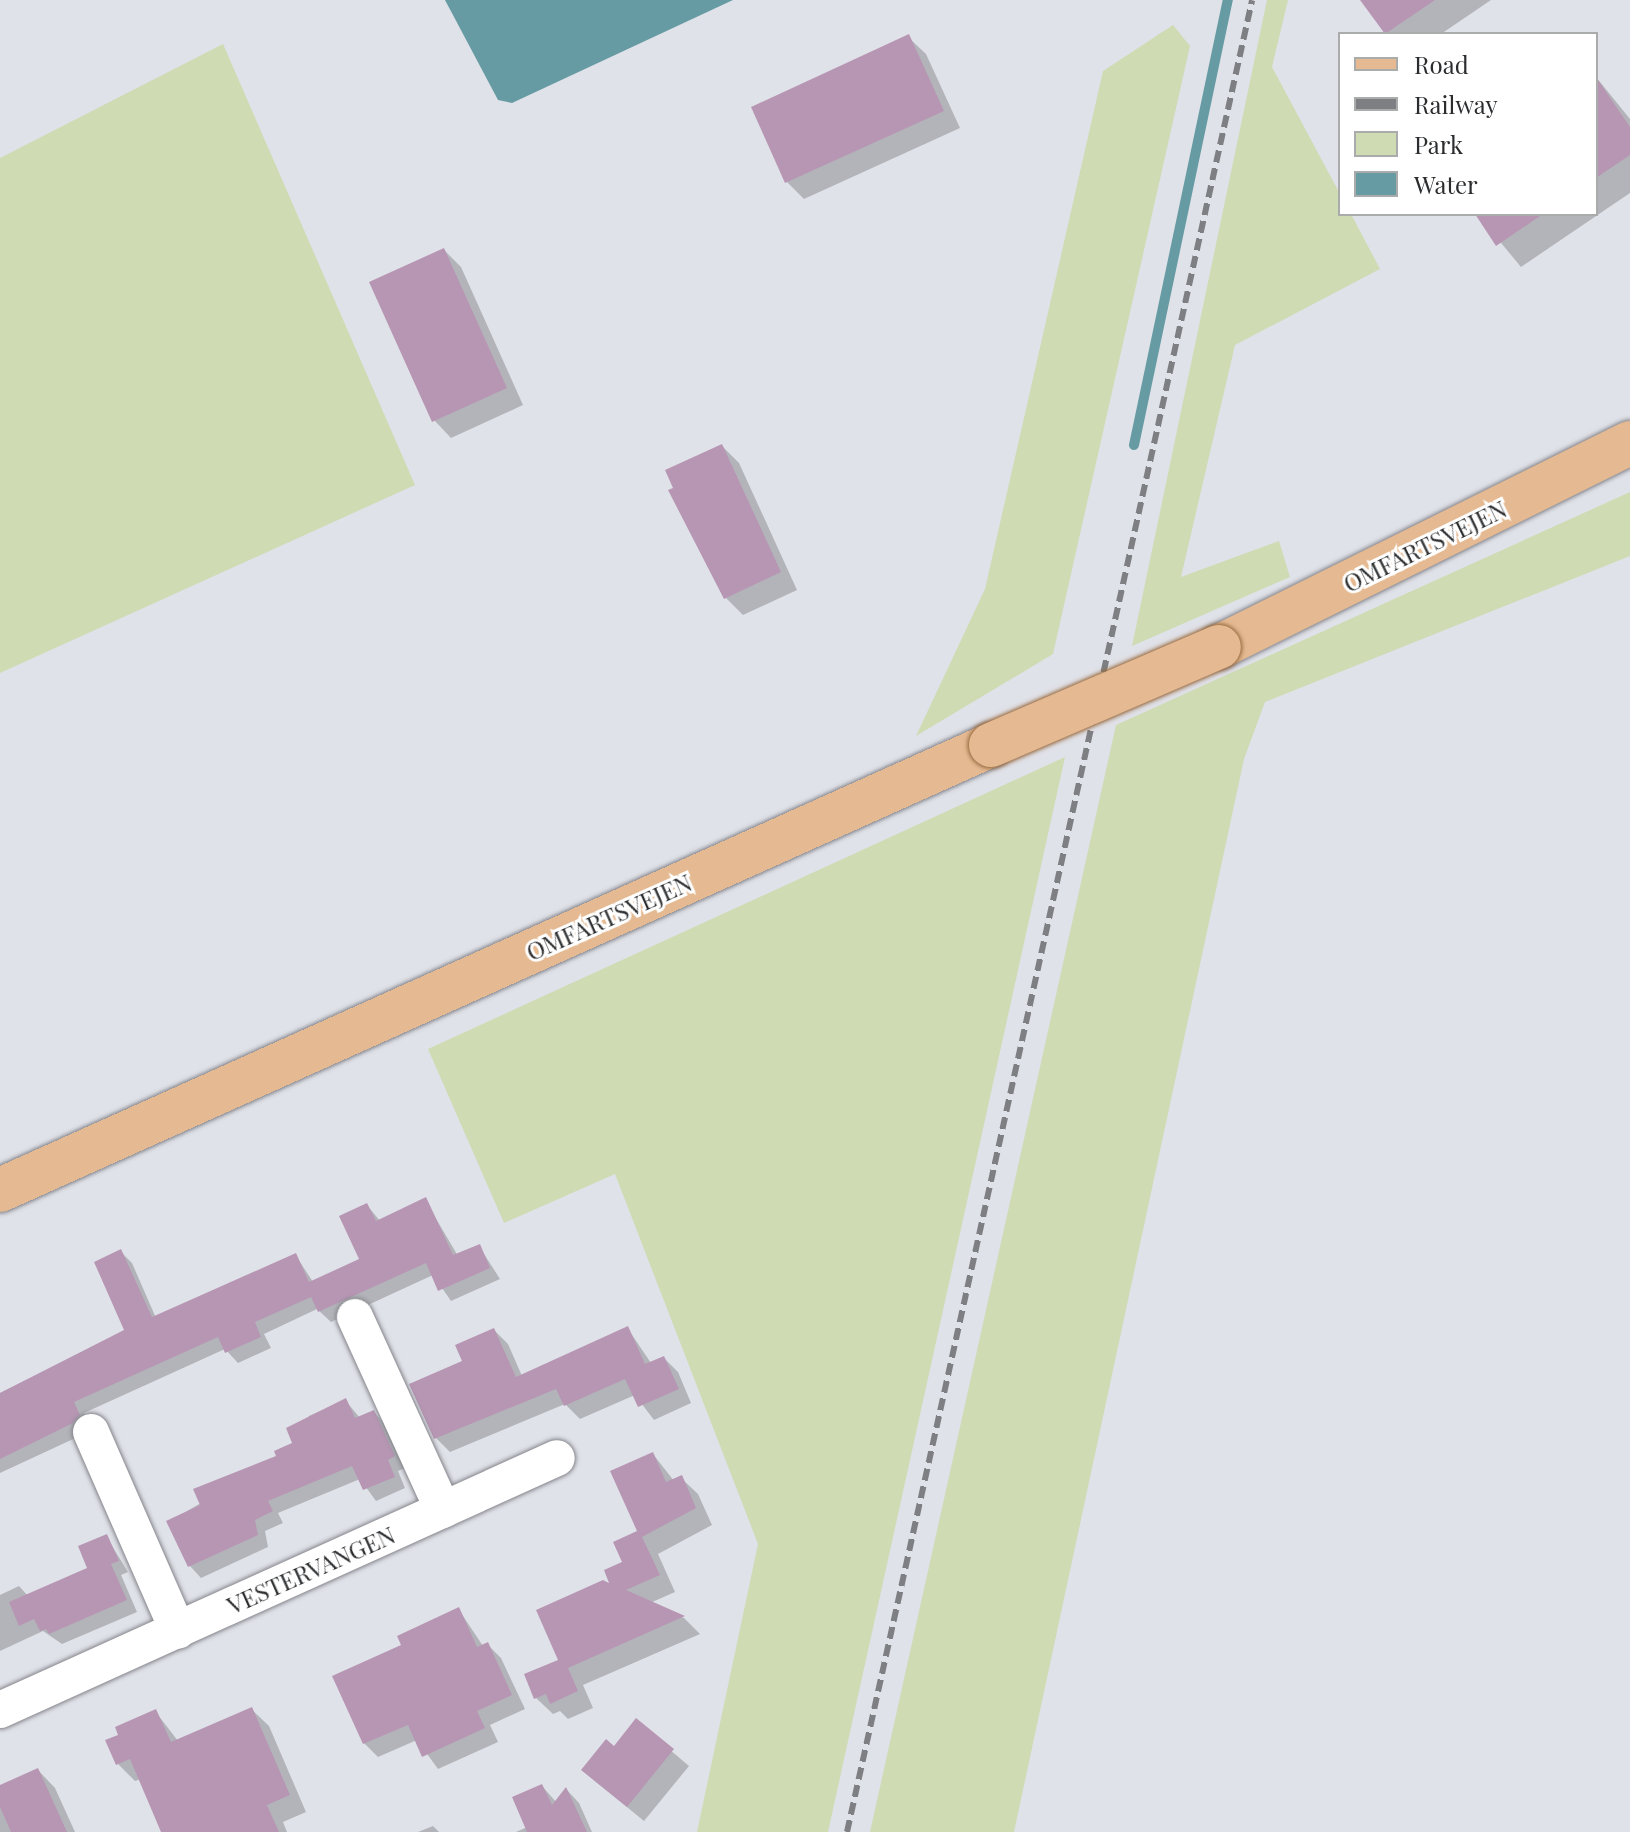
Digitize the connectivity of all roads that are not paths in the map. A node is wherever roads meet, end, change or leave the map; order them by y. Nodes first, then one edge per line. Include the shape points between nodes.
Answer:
1 (1630, 443) edge
2 (1630, 467) edge
3 (1219, 647) junction
4 (0, 1190) edge
5 (355, 1317) dead end
6 (91, 1432) dead end
7 (557, 1458) dead end
8 (443, 1510) junction
9 (178, 1631) junction
10 (0, 1710) edge

1 - 3 main road, OMFARTSVEJEN
2 - 3 main road, OMFARTSVEJEN
3 - 4 main road, OMFARTSVEJEN, bridge
5 - 8 street
6 - 9 street
7 - 8 street, VESTERVANGEN
8 - 9 street, VESTERVANGEN
9 - 10 street, VESTERVANGEN

